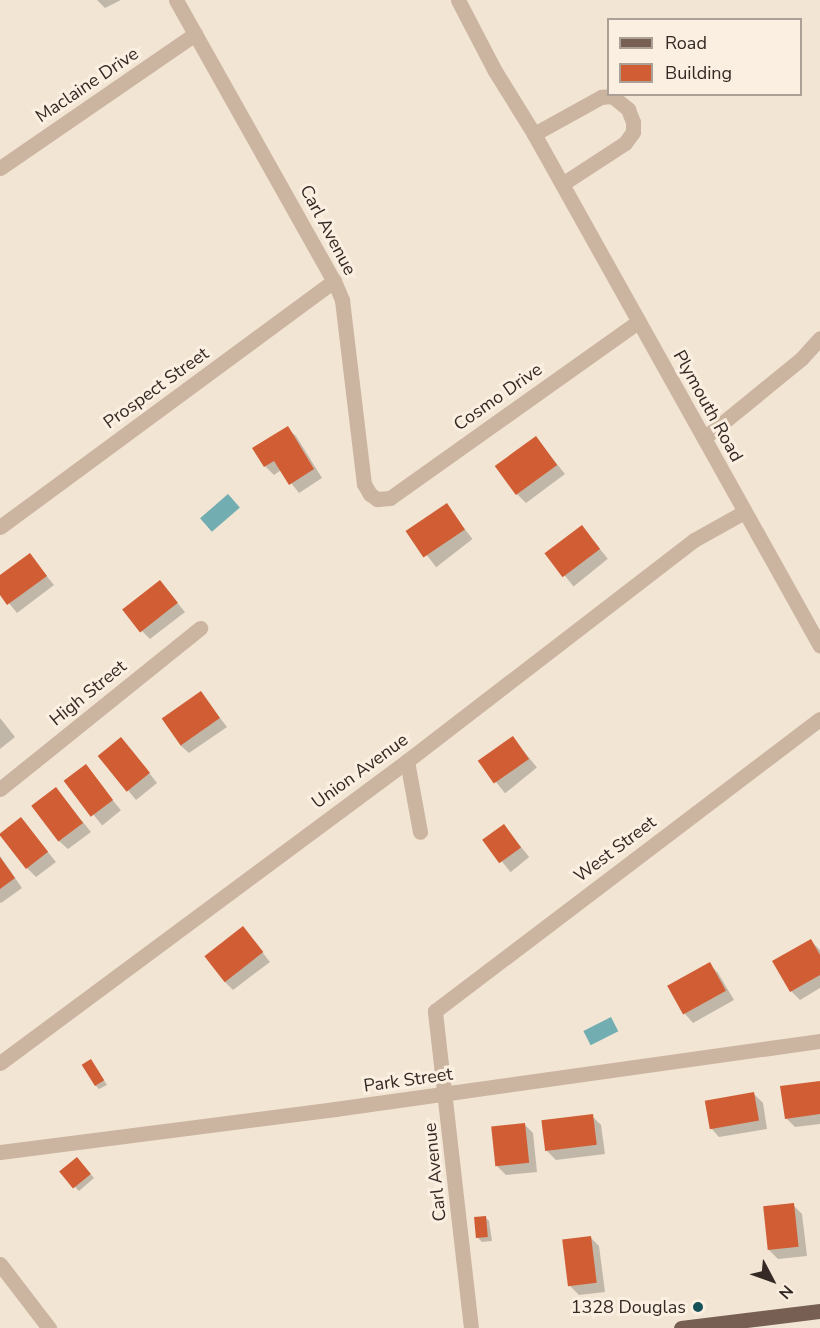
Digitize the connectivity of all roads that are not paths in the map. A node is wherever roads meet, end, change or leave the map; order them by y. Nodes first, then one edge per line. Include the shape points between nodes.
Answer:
1 (176, 0) edge
2 (458, 0) edge
3 (195, 34) junction
4 (534, 134) junction
5 (0, 168) edge
6 (562, 184) junction
7 (334, 281) junction
8 (639, 321) junction
9 (820, 338) edge
10 (704, 438) junction
11 (377, 500) joint
12 (744, 512) junction
13 (0, 527) edge
14 (200, 628) dead end
15 (820, 646) edge
16 (820, 719) edge
17 (407, 761) junction
18 (0, 789) edge
19 (420, 832) dead end
20 (435, 1011) joint
21 (820, 1041) edge
22 (0, 1063) edge
23 (446, 1094) junction
24 (0, 1152) edge
25 (0, 1264) edge
26 (820, 1311) edge
27 (49, 1328) edge
28 (471, 1328) edge
29 (681, 1328) edge

1 - 3 street, Carl Avenue
2 - 4 street, Plymouth Road
3 - 5 street, Maclaine Drive
3 - 7 street, Carl Avenue
4 - 6 street, Plymouth Road
4 - 6 street via 601,97 612,96 628,109 633,132 625,143
6 - 8 street, Plymouth Road
7 - 11 street, Carl Avenue via 342,300 364,484
7 - 13 street, Prospect Street
8 - 10 street, Plymouth Road
8 - 11 street, Cosmo Drive via 390,498
9 - 10 street via 801,359
10 - 12 street, Plymouth Road
12 - 15 street, Plymouth Road
12 - 17 street, Union Avenue via 694,540
14 - 18 street, High Street
16 - 20 street, West Street
17 - 19 street
17 - 22 street, Union Avenue
20 - 23 street, Carl Avenue
21 - 23 street, Park Street
23 - 24 street, Park Street
23 - 28 street, Carl Avenue
25 - 27 street
26 - 29 main road

